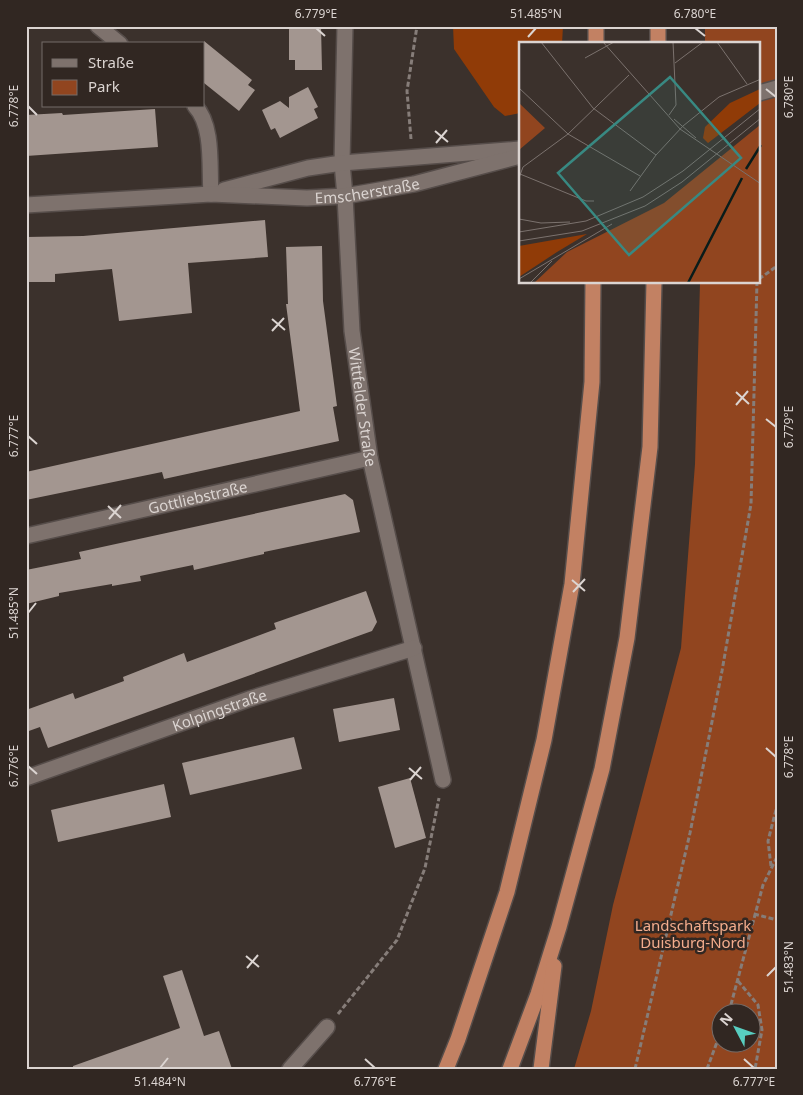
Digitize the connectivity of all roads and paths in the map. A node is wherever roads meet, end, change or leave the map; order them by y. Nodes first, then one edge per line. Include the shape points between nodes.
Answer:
1 (98, 26) edge
2 (345, 26) edge
3 (417, 26) edge
4 (596, 26) edge
5 (658, 26) edge
6 (118, 42) edge
7 (596, 42) edge
8 (658, 42) edge
9 (777, 88) edge
10 (760, 93) edge
11 (197, 108) edge
12 (519, 149) edge
13 (519, 156) edge
14 (413, 157) junction
15 (342, 162) junction
16 (210, 194) junction
17 (345, 196) junction
18 (26, 205) edge
19 (777, 266) edge
20 (760, 279) edge
21 (593, 284) edge
22 (654, 284) edge
23 (758, 284) edge
24 (370, 458) junction
25 (26, 536) edge
26 (414, 648) junction
27 (26, 778) edge
28 (443, 780) joint
29 (777, 806) edge
30 (777, 857) edge
31 (771, 866) junction
32 (754, 914) junction
33 (777, 920) edge
34 (558, 927) junction
35 (738, 981) junction
36 (732, 1002) edge
37 (327, 1027) joint
38 (713, 1052) edge
39 (290, 1069) edge
40 (446, 1069) edge
41 (510, 1069) edge
42 (541, 1069) edge
43 (635, 1069) edge
44 (707, 1069) edge
45 (755, 1069) edge

1 - 6 street
2 - 15 street, Wittfelder Straße
3 - 14 path via 407,92
4 - 7 highway
5 - 8 highway
9 - 10 street
11 - 16 street via 207,129
12 - 14 street, Emscherstraße
13 - 17 street, Emscherstraße via 414,184
14 - 15 street, Emscherstraße
15 - 16 street, Emscherstraße
15 - 17 street, Wittfelder Straße
16 - 17 street, Emscherstraße via 306,198
16 - 18 street, Emscherstraße
17 - 24 street, Wittfelder Straße via 352,331
19 - 20 path
21 - 40 highway via 592,382 572,584 544,740 507,892
22 - 34 highway via 650,447 627,638 602,769
23 - 43 path via 751,504 692,823
24 - 25 street, Gottliebstraße
24 - 26 street, Wittfelder Straße
26 - 27 street, Kolpingstraße via 249,699
26 - 28 street, Wittfelder Straße
28 - 37 path via 425,868 397,940
29 - 31 path via 768,841
30 - 31 path
31 - 32 path
32 - 33 path
32 - 35 path
34 - 41 highway via 538,994
34 - 42 highway
35 - 36 path
35 - 45 path via 758,1006 762,1030
37 - 39 street
38 - 44 path

